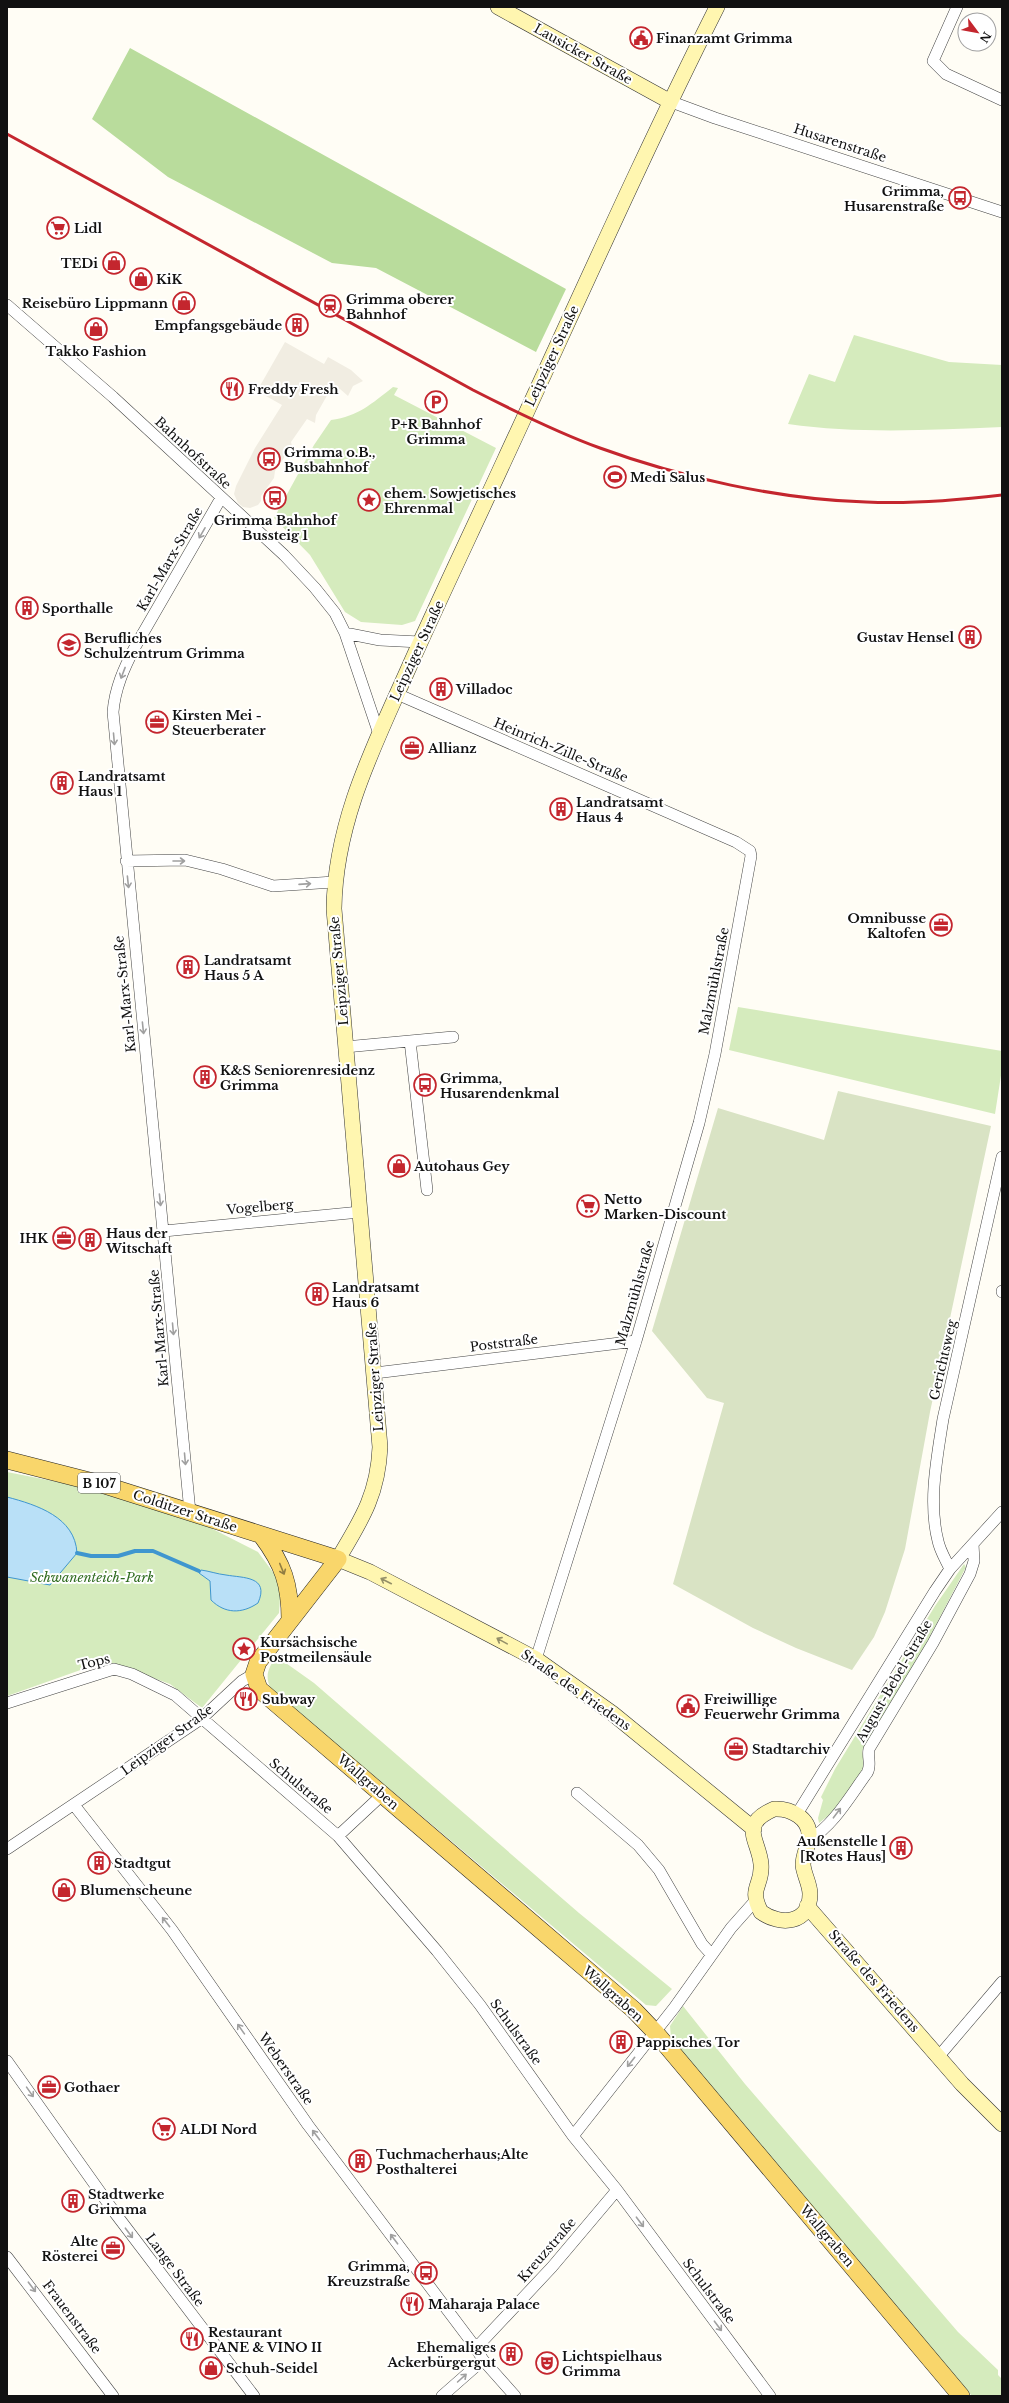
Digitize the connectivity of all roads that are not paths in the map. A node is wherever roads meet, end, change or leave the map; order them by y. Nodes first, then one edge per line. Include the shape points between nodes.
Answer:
1 (498, 7) edge
2 (717, 7) edge
3 (957, 7) edge
4 (1002, 100) edge
5 (669, 101) junction
6 (1002, 212) edge
7 (7, 306) edge
8 (221, 498) junction
9 (345, 633) junction
10 (420, 642) junction
11 (397, 694) junction
12 (379, 734) junction
13 (736, 842) joint
14 (126, 861) junction
15 (334, 882) junction
16 (454, 1037) dead end
17 (410, 1041) junction
18 (345, 1047) junction
19 (1002, 1157) edge
20 (427, 1190) dead end
21 (360, 1212) junction
22 (164, 1231) junction
23 (636, 1341) junction
24 (375, 1373) junction
25 (7, 1460) edge
26 (190, 1512) junction
27 (1002, 1512) edge
28 (262, 1536) junction
29 (973, 1544) junction
30 (338, 1559) junction
31 (950, 1569) junction
32 (290, 1620) junction
33 (536, 1659) junction
34 (254, 1674) junction
35 (7, 1703) edge
36 (200, 1719) junction
37 (577, 1793) dead end
38 (382, 1794) junction
39 (74, 1804) junction
40 (797, 1814) junction
41 (754, 1829) junction
42 (338, 1836) junction
43 (809, 1840) junction
44 (7, 1850) edge
45 (755, 1901) junction
46 (808, 1906) junction
47 (711, 1954) junction
48 (1002, 1982) edge
49 (655, 2032) junction
50 (939, 2056) junction
51 (7, 2061) edge
52 (1002, 2124) edge
53 (573, 2136) junction
54 (617, 2190) junction
55 (7, 2257) edge
56 (476, 2348) junction
57 (483, 2360) junction
58 (113, 2396) edge
59 (254, 2396) edge
60 (442, 2396) edge
61 (515, 2396) edge
62 (770, 2396) edge
63 (961, 2396) edge

1 - 5 main road, Lausicker Straße
2 - 5 main road, Leipziger Straße
3 - 4 street via 933,61 946,74
5 - 6 street, Husarenstraße
5 - 10 main road, Leipziger Straße
7 - 8 street, Bahnhofstraße via 113,397
8 - 9 street, Bahnhofstraße via 284,555 315,588 335,613
8 -> 14 street, Karl-Marx-Straße via 135,647 123,671 114,700 113,725
9 - 10 street via 380,640
9 - 12 street, Bahnhofstraße
10 - 11 main road, Leipziger Straße
11 - 12 main road, Leipziger Straße
11 - 13 street, Heinrich-Zille-Straße
12 - 15 main road, Leipziger Straße via 361,774 347,819
13 - 23 street, Malzmühlstraße via 750,851 750,867 715,1054 699,1123
14 -> 15 street via 185,860 274,886
14 -> 22 street, Karl-Marx-Straße
15 - 18 main road, Leipziger Straße
16 - 17 street
17 - 18 street
17 - 20 street
18 - 21 main road, Leipziger Straße
19 - 31 street, Gerichtsweg via 943,1419 937,1459 934,1499 938,1541
21 - 22 street, Vogelberg
21 - 24 main road, Leipziger Straße
22 -> 26 street, Karl-Marx-Straße
23 - 24 street, Poststraße
23 - 33 street, Malzmühlstraße
24 - 30 main road, Leipziger Straße via 379,1471 371,1500
25 - 26 main road, Colditzer Straße / B 107 via 101,1484
26 - 28 main road, Colditzer Straße / B 107
27 - 29 street, August-Bebel-Straße
28 - 30 main road, Colditzer Straße / B 107
28 -> 32 main road via 277,1555 286,1579 290,1593
29 - 31 street, August-Bebel-Straße
43 -> 29 street, August-Bebel-Straße via 831,1821 867,1773 870,1764 868,1749 933,1643 970,1574 974,1561
30 - 32 main road, Leipziger Straße
33 -> 30 main road, Straße des Friedens via 370,1572
31 - 40 street, August-Bebel-Straße
32 - 34 main road, Leipziger Straße via 258,1662
33 - 41 main road, Straße des Friedens via 612,1713
34 - 36 street, Leipziger Straße via 242,1681
34 - 38 main road, Wallgraben via 258,1689
35 - 36 street, Tops via 114,1669 148,1680 175,1695
36 - 39 street, Leipziger Straße
36 - 42 street, Schulstraße
37 - 47 street via 638,1845 655,1865 702,1944
38 - 42 street
38 - 49 main road, Wallgraben via 634,2010
39 - 44 street, Leipziger Straße
56 -> 39 street, Weberstraße via 308,2125 172,1930
40 - 41 main road via 774,1809 759,1819
40 - 43 main road via 807,1827
41 - 45 main road via 754,1842 761,1864 754,1894
42 - 53 street, Schulstraße via 450,1967
43 - 46 main road via 803,1861 810,1893
45 - 46 main road via 767,1917 784,1922 797,1918
45 - 47 street
46 - 50 main road, Straße des Friedens
47 - 49 street
48 - 50 street
49 -> 53 street
49 - 63 main road, Wallgraben
50 - 52 main road, Straße des Friedens via 962,2084
51 -> 59 street, Lange Straße via 114,2213
53 - 54 street, Schulstraße
54 - 56 street, Kreuzstraße
54 -> 62 street, Schulstraße
55 -> 58 street, Frauenstraße
56 - 57 street
60 -> 57 street
57 - 61 street

